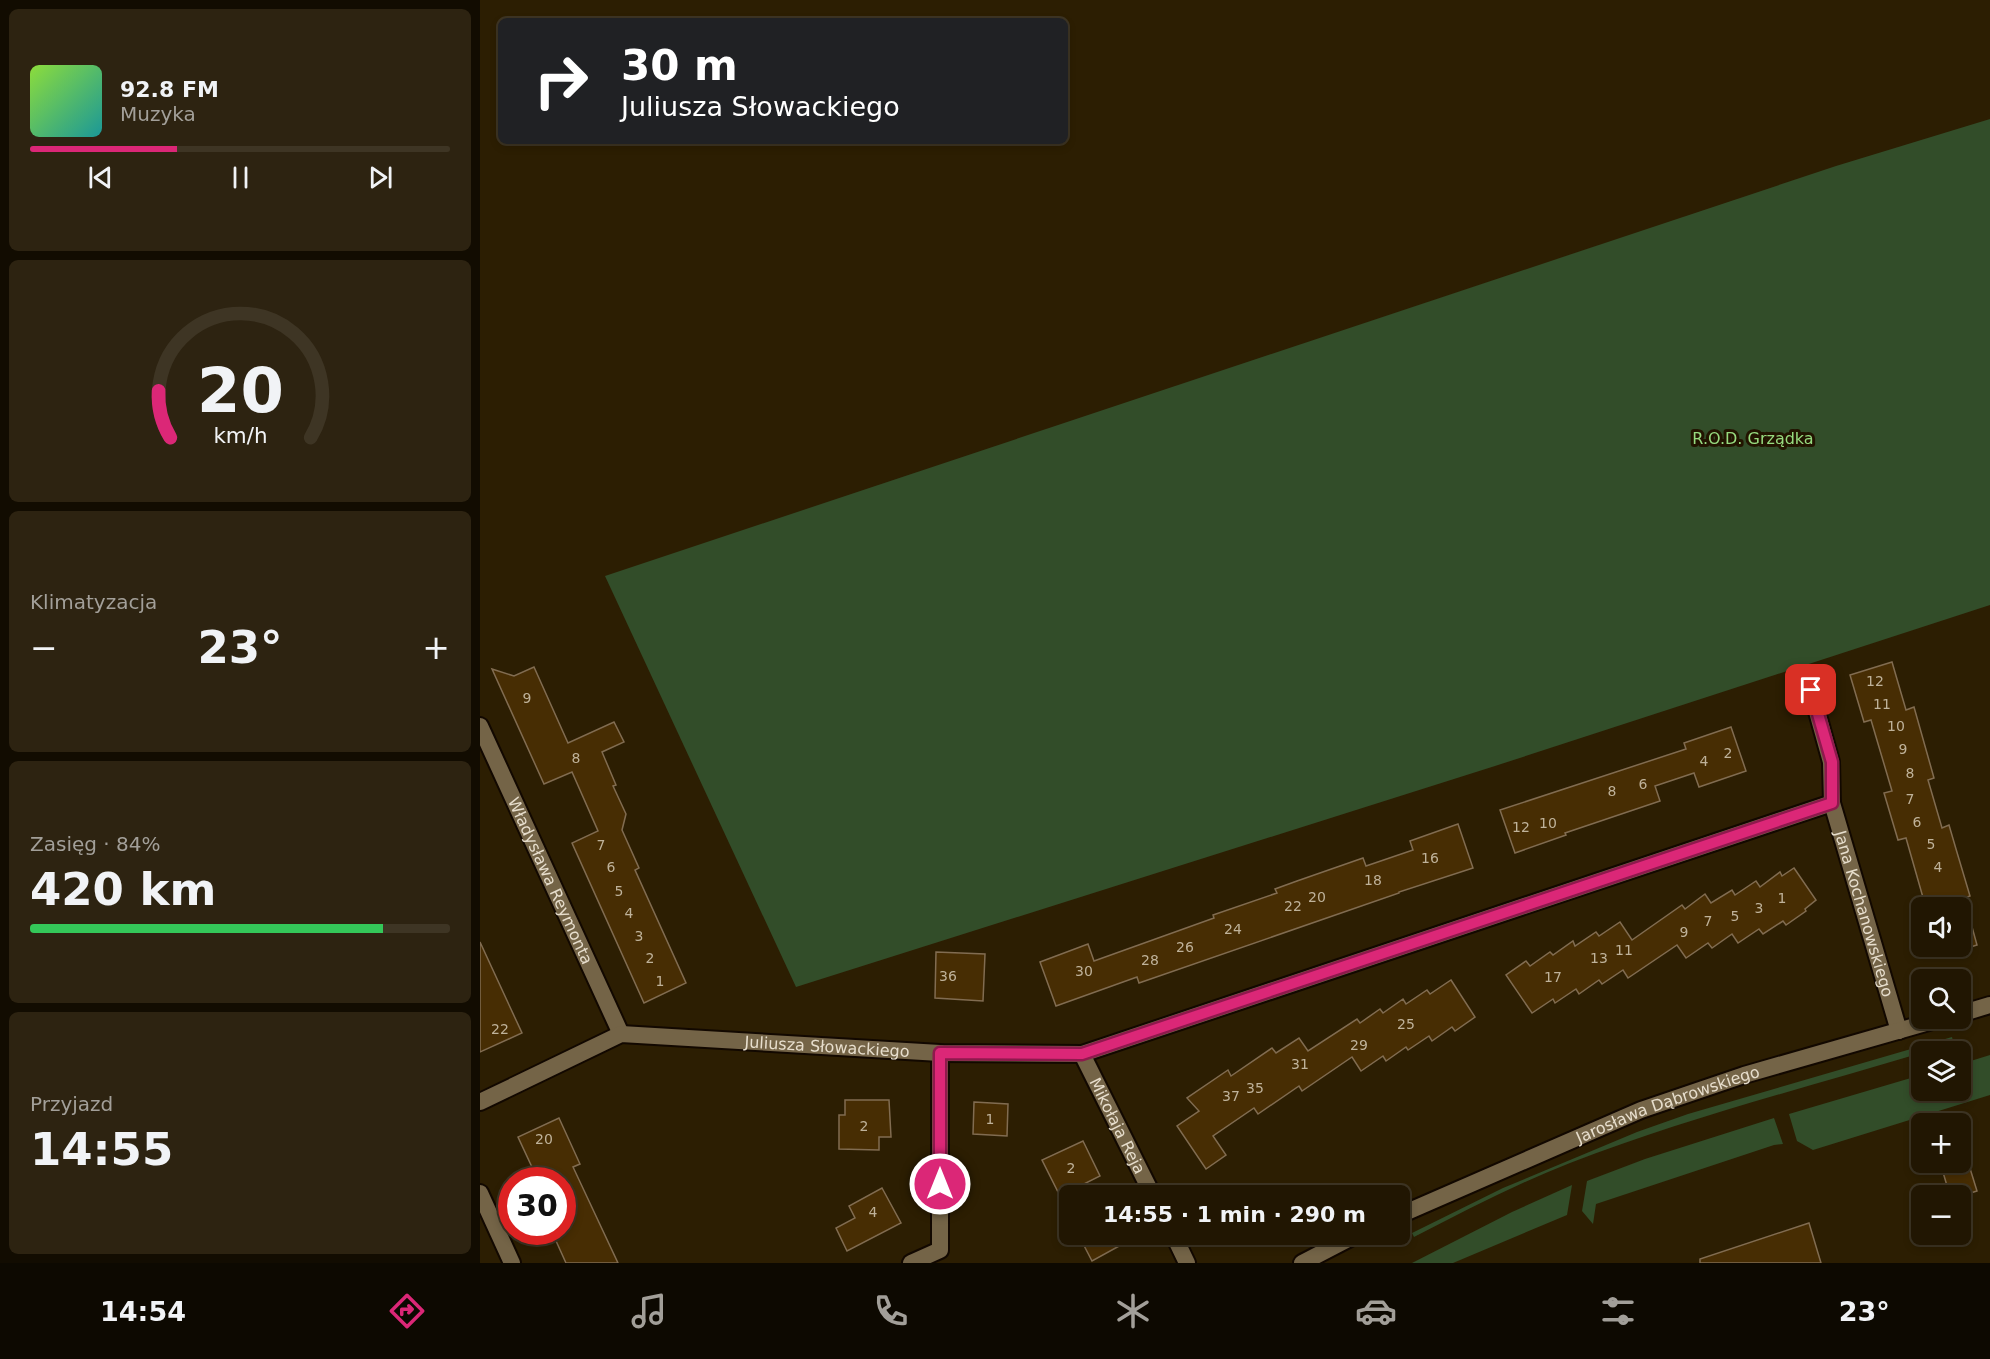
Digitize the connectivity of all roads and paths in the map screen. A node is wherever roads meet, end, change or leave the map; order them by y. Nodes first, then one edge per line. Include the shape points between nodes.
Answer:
1 (1811, 690) dead end
2 (480, 726) edge
3 (1832, 803) junction
4 (1990, 1005) edge
5 (1971, 1011) edge
6 (1911, 1027) edge
7 (1899, 1031) junction
8 (621, 1034) junction
9 (940, 1053) junction
10 (1082, 1054) junction
11 (480, 1102) edge
12 (1148, 1185) edge
13 (480, 1193) edge
14 (1410, 1211) edge
15 (1178, 1245) edge
16 (1337, 1245) edge
17 (512, 1263) edge
18 (911, 1263) edge
19 (1187, 1263) edge
20 (1302, 1263) edge

1 - 3 street, Jana Kochanowskiego via 1832,762
2 - 8 street, Władysława Reymonta
3 - 7 street, Jana Kochanowskiego
3 - 10 street, Juliusza Słowackiego
4 - 5 street
6 - 7 street, Jarosława Dąbrowskiego
7 - 14 street, Jarosława Dąbrowskiego via 1744,1075 1641,1110
8 - 9 street, Juliusza Słowackiego
8 - 11 street, Juliusza Słowackiego
9 - 10 street, Juliusza Słowackiego
9 - 18 street via 940,1250
10 - 12 street, Mikołaja Reja
13 - 17 street
15 - 19 street
16 - 20 street

